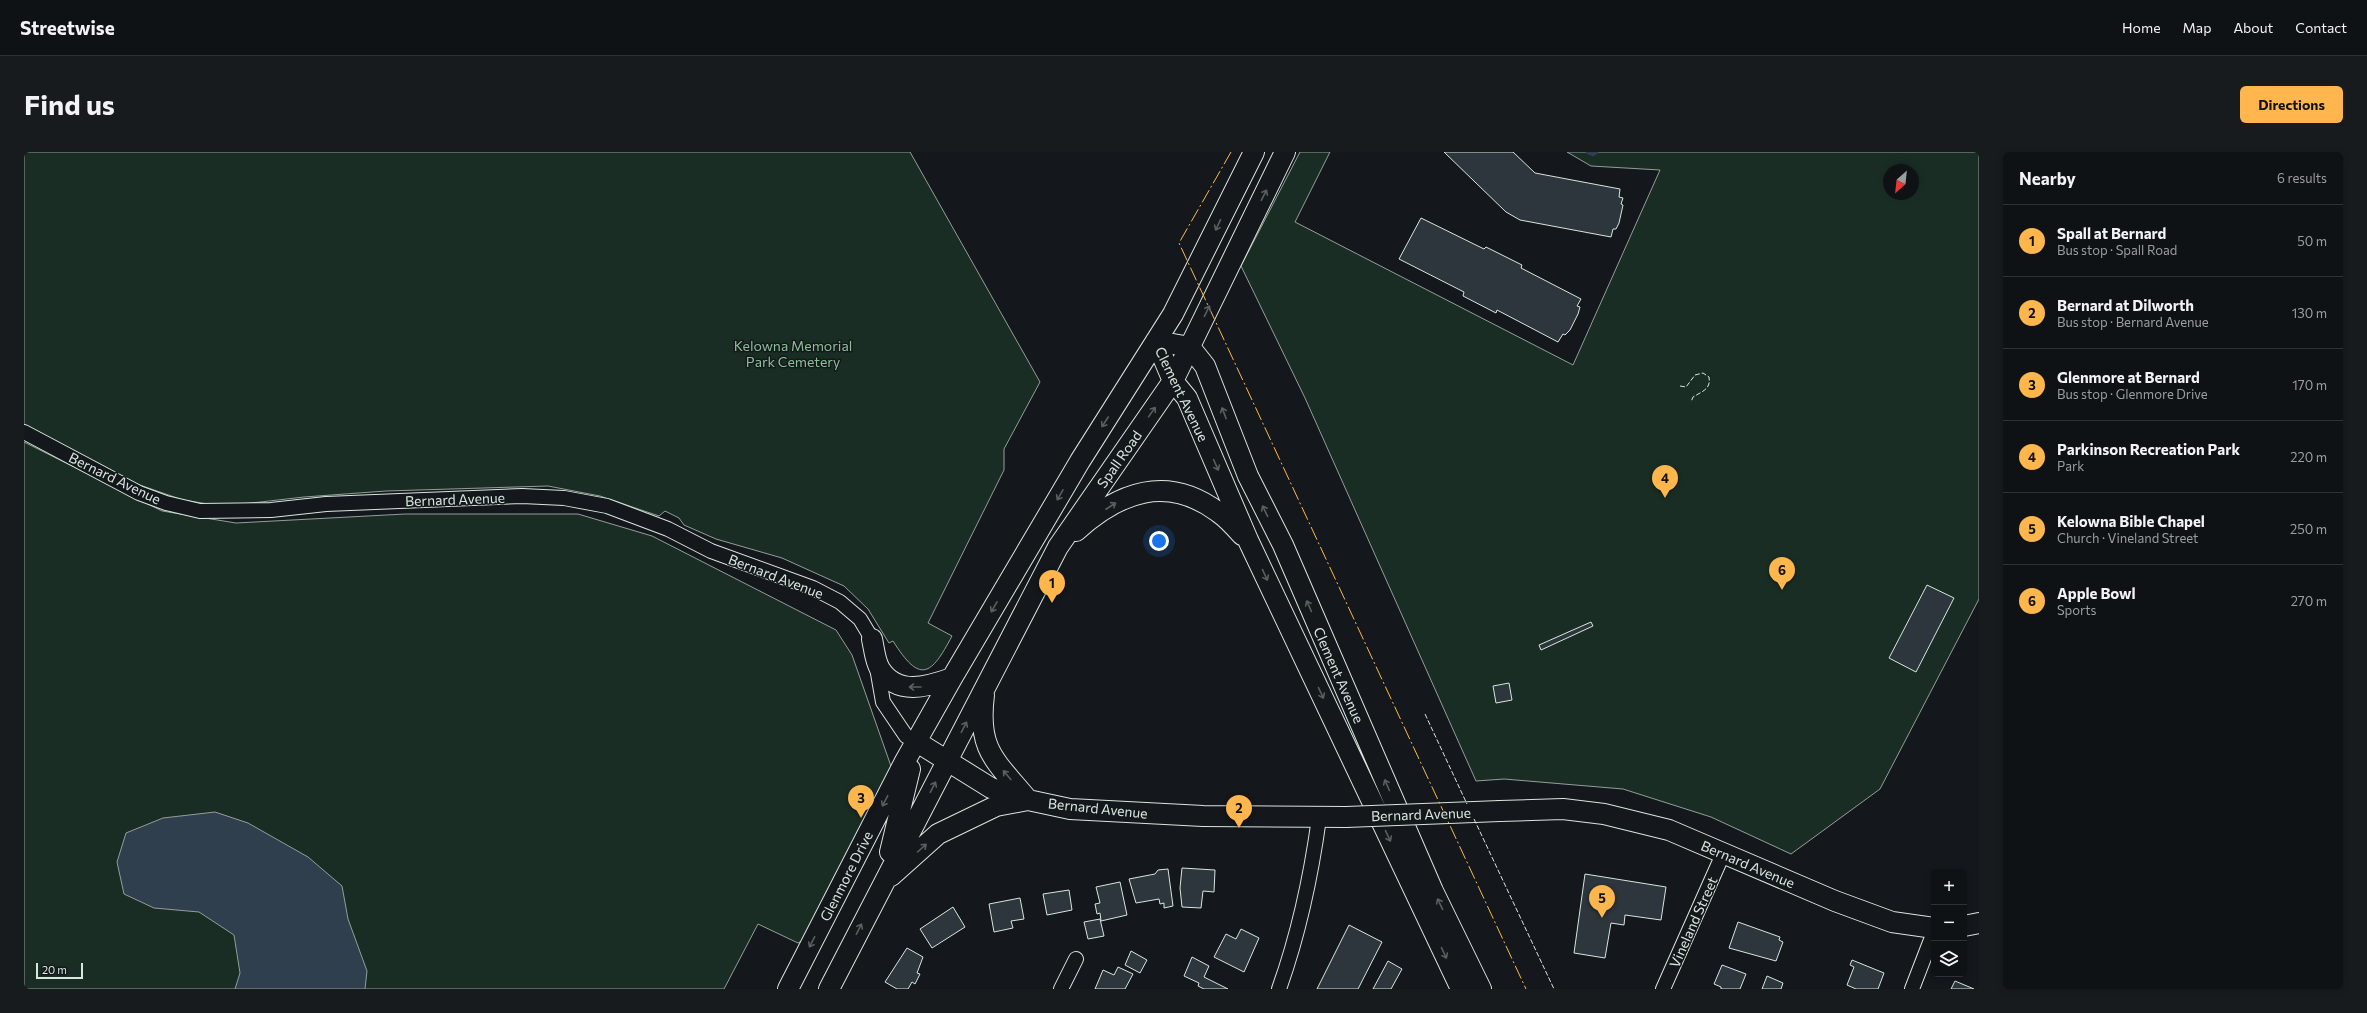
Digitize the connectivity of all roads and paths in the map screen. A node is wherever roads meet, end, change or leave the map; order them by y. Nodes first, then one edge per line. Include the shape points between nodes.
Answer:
1 (1254, 152) edge
2 (1285, 152) edge
3 (1156, 341) junction
4 (1190, 347) junction
5 (1173, 381) junction
6 (24, 432) edge
7 (1248, 540) junction
8 (1058, 547) junction
9 (872, 639) junction
10 (952, 678) junction
11 (986, 684) junction
12 (917, 742) junction
13 (946, 762) junction
14 (1028, 800) junction
15 (1319, 818) junction
16 (1722, 854) junction
17 (883, 883) junction
18 (1979, 923) edge
19 (1967, 925) edge
20 (1931, 928) edge
21 (1931, 940) edge
22 (1076, 960) dead end
23 (788, 989) edge
24 (829, 989) edge
25 (1061, 989) edge
26 (1279, 989) edge
27 (1461, 989) edge
28 (1481, 989) edge
29 (1662, 989) edge
30 (1912, 989) edge

1 -> 3 main road via 1201,260
4 -> 2 main road, Spall Road
3 - 4 main road, Clement Avenue
3 - 5 main road, Clement Avenue
3 -> 10 main road via 1080,461
4 - 5 main road, Spall Road
28 -> 4 main road, Clement Avenue via 1433,891 1283,546 1248,476 1205,366
5 -> 7 main road, Clement Avenue via 1187,398
8 -> 5 main road, Spall Road
6 - 9 street, Bernard Avenue via 139,493 200,511 271,510 326,504 522,496 564,498 607,506 668,529 711,551 813,588 840,602 860,620
8 -> 7 main road via 1084,523 1123,499 1135,494 1164,490 1193,497 1218,512
7 -> 27 main road, Clement Avenue
8 - 11 main road, Spall Road
10 -> 9 main road via 930,686 911,688 891,682 879,668
9 - 12 street, Bernard Avenue via 883,702 906,736
10 - 12 main road
13 -> 11 main road, Spall Road
14 -> 11 main road via 988,750 981,720
12 - 13 main road, Bernard Avenue
12 - 17 main road
12 -> 23 main road, Glenmore Drive
13 - 14 main road, Bernard Avenue via 991,788
17 -> 13 main road
14 - 15 main road, Bernard Avenue via 1070,809 1122,813
17 -> 14 main road via 938,834 996,806
15 - 16 main road, Bernard Avenue, bridge via 1563,809 1604,814 1669,830
15 - 26 street via 1306,901
16 - 20 main road, Bernard Avenue via 1892,922
16 - 29 street, Vineland Street
24 -> 17 main road
18 - 19 main road
21 - 30 street
22 - 25 street

